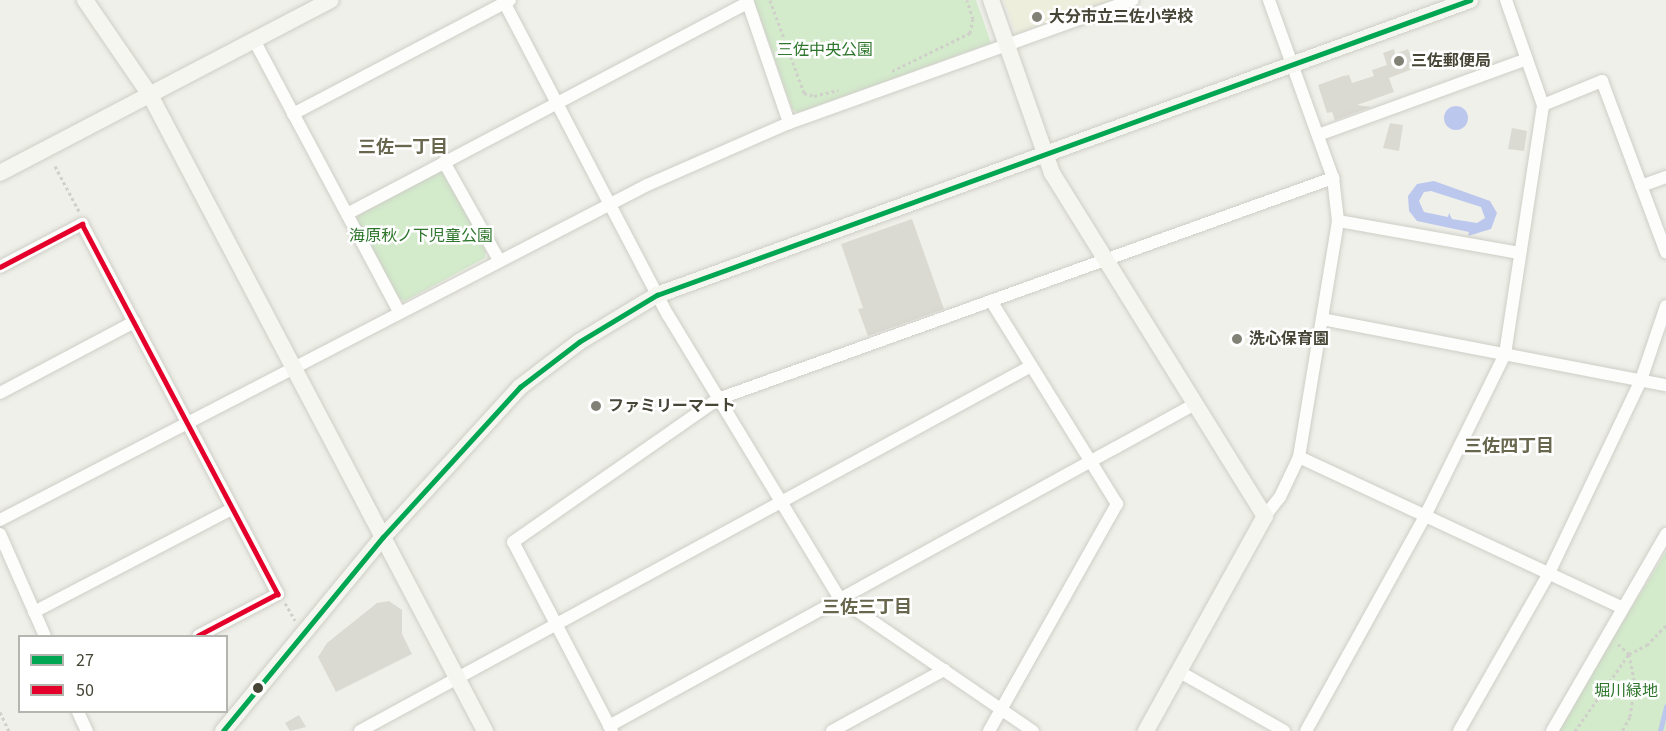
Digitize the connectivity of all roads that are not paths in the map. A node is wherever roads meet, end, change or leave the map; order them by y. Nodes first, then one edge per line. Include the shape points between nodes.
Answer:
1 (85, 0) edge
2 (331, 0) edge
3 (991, 0) edge
4 (1132, 0) edge
5 (1269, 0) edge
6 (1470, 0) edge
7 (1506, 0) edge
8 (506, 1) edge
9 (747, 2) edge
10 (254, 40) junction
11 (1007, 45) junction
12 (1527, 59) junction
13 (1292, 64) junction
14 (150, 95) junction
15 (556, 102) junction
16 (1543, 105) junction
17 (293, 114) junction
18 (789, 123) junction
19 (1318, 135) junction
20 (1045, 154) junction
21 (444, 162) junction
22 (0, 173) edge
23 (1666, 177) edge
24 (1333, 178) junction
25 (1641, 186) junction
26 (609, 203) junction
27 (347, 214) junction
28 (1338, 221) junction
29 (1666, 252) edge
30 (1520, 253) junction
31 (499, 260) junction
32 (1106, 260) junction
33 (0, 267) edge
34 (657, 295) junction
35 (991, 302) junction
36 (1666, 306) edge
37 (399, 312) junction
38 (1322, 319) junction
39 (134, 322) junction
40 (1505, 354) junction
41 (293, 366) junction
42 (1031, 366) junction
43 (1641, 380) junction
44 (1666, 384) edge
45 (0, 393) edge
46 (718, 399) junction
47 (1195, 404) junction
48 (187, 421) junction
49 (1299, 457) junction
50 (1090, 461) junction
51 (780, 503) junction
52 (232, 508) junction
53 (1265, 516) junction
54 (1425, 516) junction
55 (0, 520) edge
56 (0, 534) edge
57 (1666, 534) edge
58 (383, 537) junction
59 (1549, 573) junction
60 (840, 598) junction
61 (1621, 607) junction
62 (34, 612) junction
63 (556, 624) junction
64 (45, 635) edge
65 (200, 635) edge
66 (944, 670) junction
67 (1178, 671) junction
68 (457, 678) junction
69 (1002, 710) junction
70 (79, 713) edge
71 (611, 728) edge
72 (87, 731) edge
73 (223, 731) edge
74 (360, 731) edge
75 (485, 731) edge
76 (832, 731) edge
77 (989, 731) edge
78 (1033, 731) edge
79 (1146, 731) edge
80 (1284, 731) edge
81 (1306, 731) edge
82 (1459, 731) edge
83 (1552, 731) edge

1 - 14 street
2 - 10 street
3 - 11 street
4 - 11 street
5 - 13 street
6 - 13 street
7 - 12 street
8 - 15 street
8 - 17 street
9 - 15 street
9 - 18 street
10 - 14 street
10 - 17 street
11 - 18 street
11 - 20 street
12 - 16 street
12 - 19 street
13 - 19 street
13 - 20 street
14 - 22 street
14 - 41 street
15 - 21 street
15 - 26 street
16 - 25 street via 1602,81
16 - 30 street
17 - 27 street
18 - 26 street
19 - 24 street
20 - 32 street via 1052,173
20 - 34 street
21 - 27 street
21 - 31 street
23 - 25 street
24 - 28 street
24 - 32 street
25 - 29 street
26 - 31 street
26 - 34 street
27 - 37 street
28 - 30 street
28 - 38 street
30 - 40 street
31 - 37 street
32 - 35 street
32 - 47 street
33 - 39 street via 82,224
34 - 46 street
34 - 58 street via 579,342 520,387
35 - 42 street
35 - 46 street
36 - 43 street
37 - 41 street
38 - 40 street
38 - 49 street
39 - 45 street
39 - 48 street
40 - 43 street
40 - 54 street
41 - 48 street
41 - 58 street
42 - 50 street
42 - 51 street
43 - 44 street
43 - 59 street
46 - 51 street
46 - 63 street via 513,542
47 - 50 street
47 - 53 street
48 - 52 street
48 - 55 street
49 - 53 street via 1280,497
49 - 54 street
50 - 60 street
50 - 69 street via 1117,504
51 - 60 street
51 - 63 street
52 - 62 street
52 - 65 street via 278,594
53 - 67 street
54 - 59 street
54 - 81 street
56 - 62 street
57 - 61 street
58 - 68 street
58 - 73 street
59 - 61 street
59 - 82 street
60 - 66 street
60 - 71 street
61 - 83 street
62 - 64 street
63 - 68 street
63 - 71 street
66 - 69 street
66 - 76 street
67 - 79 street
67 - 80 street
68 - 74 street
68 - 75 street
69 - 77 street
69 - 78 street
70 - 72 street

